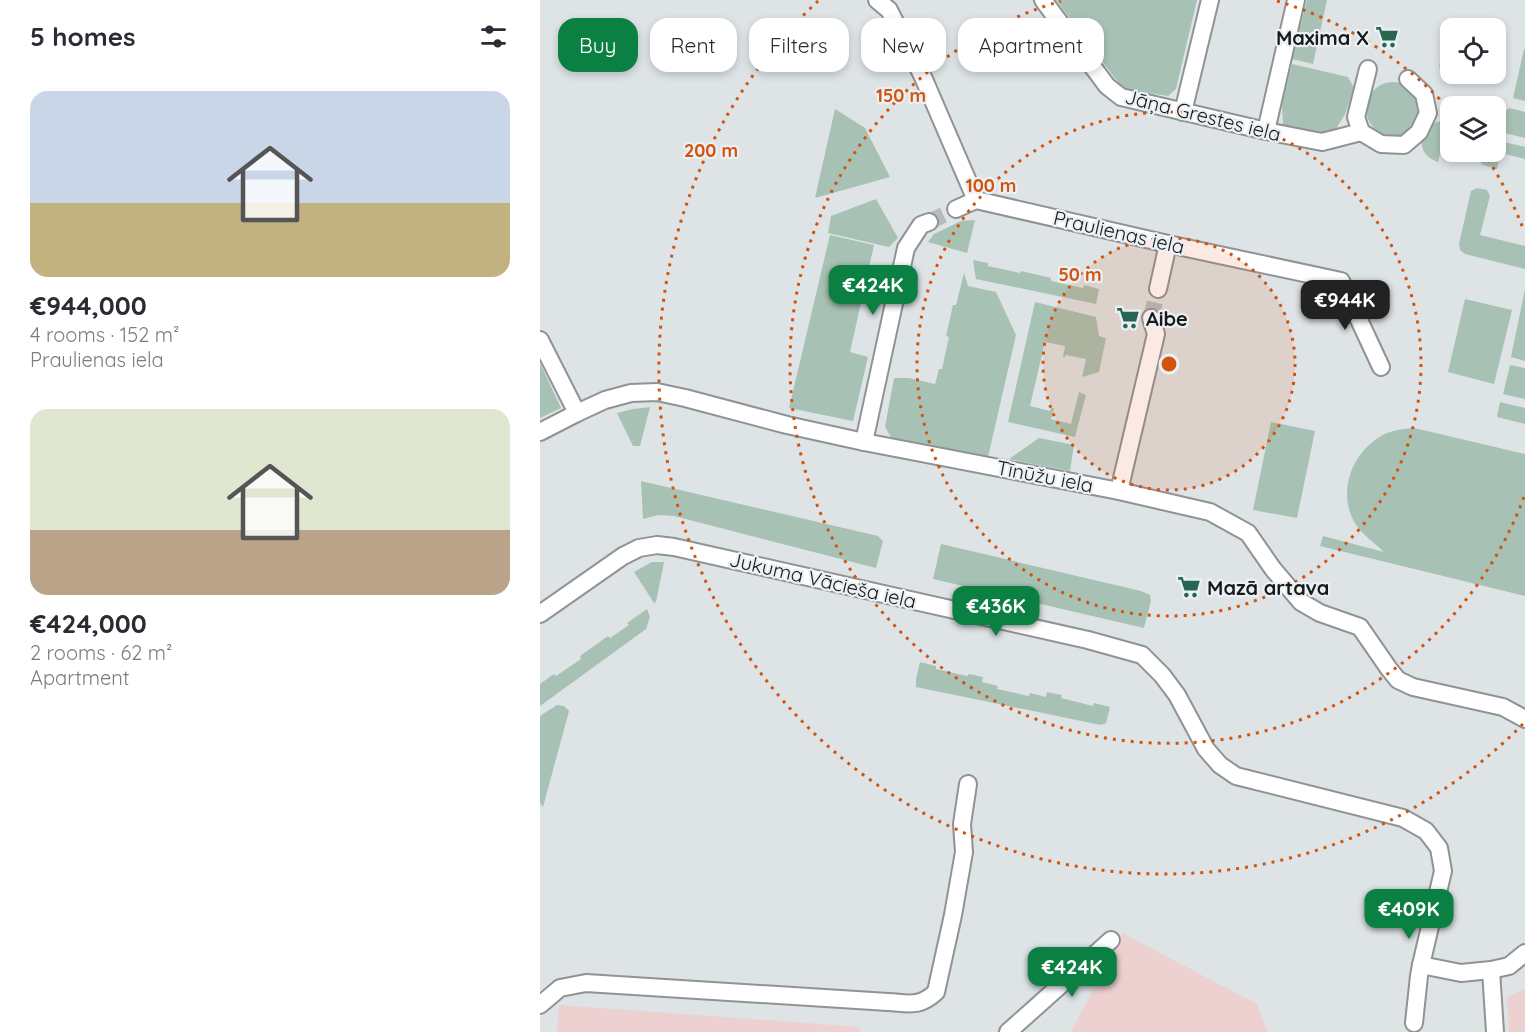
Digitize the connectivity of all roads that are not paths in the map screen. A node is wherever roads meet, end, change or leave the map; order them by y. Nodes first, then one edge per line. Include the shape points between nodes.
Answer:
1 (877, 0) edge
2 (1043, 0) edge
3 (1210, 0) edge
4 (1296, 0) edge
5 (1368, 69) dead end
6 (1408, 79) dead end
7 (1184, 112) junction
8 (1266, 131) junction
9 (1361, 132) junction
10 (976, 200) junction
11 (956, 209) tunnel mouth
12 (929, 222) tunnel mouth
13 (1168, 244) junction
14 (1158, 289) tunnel mouth
15 (1151, 318) tunnel mouth
16 (540, 340) edge
17 (1381, 368) dead end
18 (577, 413) junction
19 (540, 432) edge
20 (864, 442) junction
21 (1119, 490) junction
22 (540, 614) edge
23 (1525, 719) edge
24 (968, 783) dead end
25 (1111, 940) dead end
26 (1525, 953) edge
27 (1421, 965) junction
28 (1491, 970) junction
29 (540, 1005) edge
30 (1414, 1023) dead end
31 (1008, 1032) edge
32 (1495, 1032) edge

1 - 10 street via 889,10 923,77
2 - 7 street, Jāņa Grestes iela via 1107,86 1122,97
3 - 7 street
4 - 8 street
5 - 9 street via 1356,117
6 - 9 street via 1424,94 1428,113 1419,132 1404,145 1381,144
7 - 8 street, Jāņa Grestes iela
8 - 9 street, Jāņa Grestes iela via 1322,142
10 - 11 street
10 - 13 street, Praulienas iela
12 - 20 street via 921,225 906,248
13 - 14 street
13 - 17 street, Praulienas iela via 1341,281
15 - 21 street via 1156,334
16 - 18 street
18 - 19 street, Tīnūžu iela
18 - 20 street, Tīnūžu iela via 631,393 657,392
20 - 21 street, Tīnūžu iela
21 - 23 street, Tīnūžu iela via 1210,512 1248,533 1301,602 1360,627 1398,680 1413,687 1503,707
22 - 27 street, Jukuma Vācieša iela via 623,556 657,545 878,592 1142,655 1178,695 1206,749 1236,776 1403,818 1425,831 1439,848 1443,871
24 - 29 street via 962,824 964,852 936,992 929,999 919,1003 888,1002 586,983 560,988
25 - 31 street
26 - 28 street via 1509,966
27 - 28 street via 1461,973
27 - 30 street, Jukuma Vācieša iela
28 - 32 street

